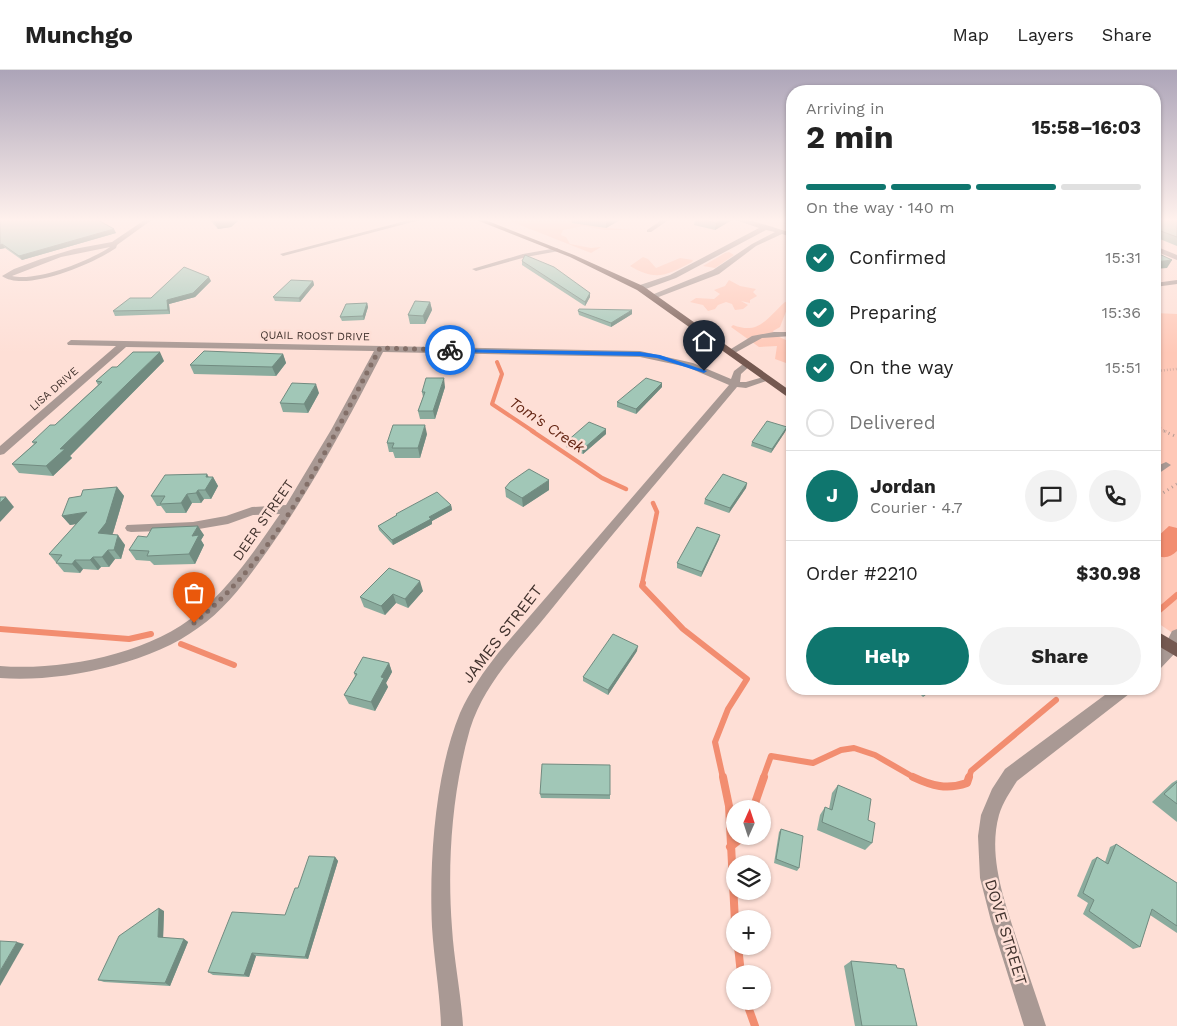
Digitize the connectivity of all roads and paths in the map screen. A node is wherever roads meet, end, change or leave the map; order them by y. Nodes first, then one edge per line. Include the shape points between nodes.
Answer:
1 (34, 264) edge
2 (80, 264) edge
3 (495, 264) edge
4 (587, 264) edge
5 (699, 264) edge
6 (727, 264) edge
7 (695, 266) junction
8 (476, 269) dead end
9 (713, 273) junction
10 (1177, 282) edge
11 (1161, 284) edge
12 (640, 288) junction
13 (653, 296) junction
14 (786, 331) edge
15 (780, 334) junction
16 (786, 334) edge
17 (71, 343) dead end
18 (124, 344) junction
19 (380, 348) junction
20 (730, 352) junction
21 (747, 364) junction
22 (1177, 369) edge
23 (1161, 370) edge
24 (767, 379) junction
25 (735, 384) junction
26 (786, 392) edge
27 (1161, 429) edge
28 (1177, 437) edge
29 (0, 452) edge
30 (1166, 465) dead end
31 (1161, 468) edge
32 (1177, 484) edge
33 (1161, 494) edge
34 (291, 509) junction
35 (132, 528) dead end
36 (1161, 638) edge
37 (1175, 644) edge
38 (1161, 658) edge
39 (0, 672) edge
40 (1116, 695) edge
41 (452, 1026) edge
42 (1036, 1026) edge

1 - 2 street via 6,276 19,280
3 - 8 street
4 - 12 main road
5 - 7 street
6 - 9 street
7 - 9 street
7 - 12 street via 672,278
9 - 13 street
10 - 11 street
12 - 13 main road
13 - 20 main road
14 - 15 street
15 - 16 street
15 - 20 street via 754,338 744,348
17 - 18 street, QUAIL ROOST DRIVE
18 - 19 street, QUAIL ROOST DRIVE
18 - 29 street, LISA DRIVE
19 - 25 street, QUAIL ROOST DRIVE via 640,354 690,365
19 - 34 street, DEER STREET via 334,437
20 - 21 main road
21 - 24 main road
21 - 25 street, JAMES STREET via 737,373
22 - 23 path
24 - 25 street
24 - 26 main road
25 - 41 street, JAMES STREET via 576,569 490,674 474,700 462,728 444,819 442,929
27 - 28 path
30 - 31 street
32 - 33 path
34 - 35 street via 252,512 193,526
34 - 39 street, DEER STREET via 238,581 215,606 183,631 149,646 86,666 18,674
36 - 37 main road
37 - 38 street
40 - 42 street, DOVE STREET via 1011,775 999,790 987,824 986,857 992,895

